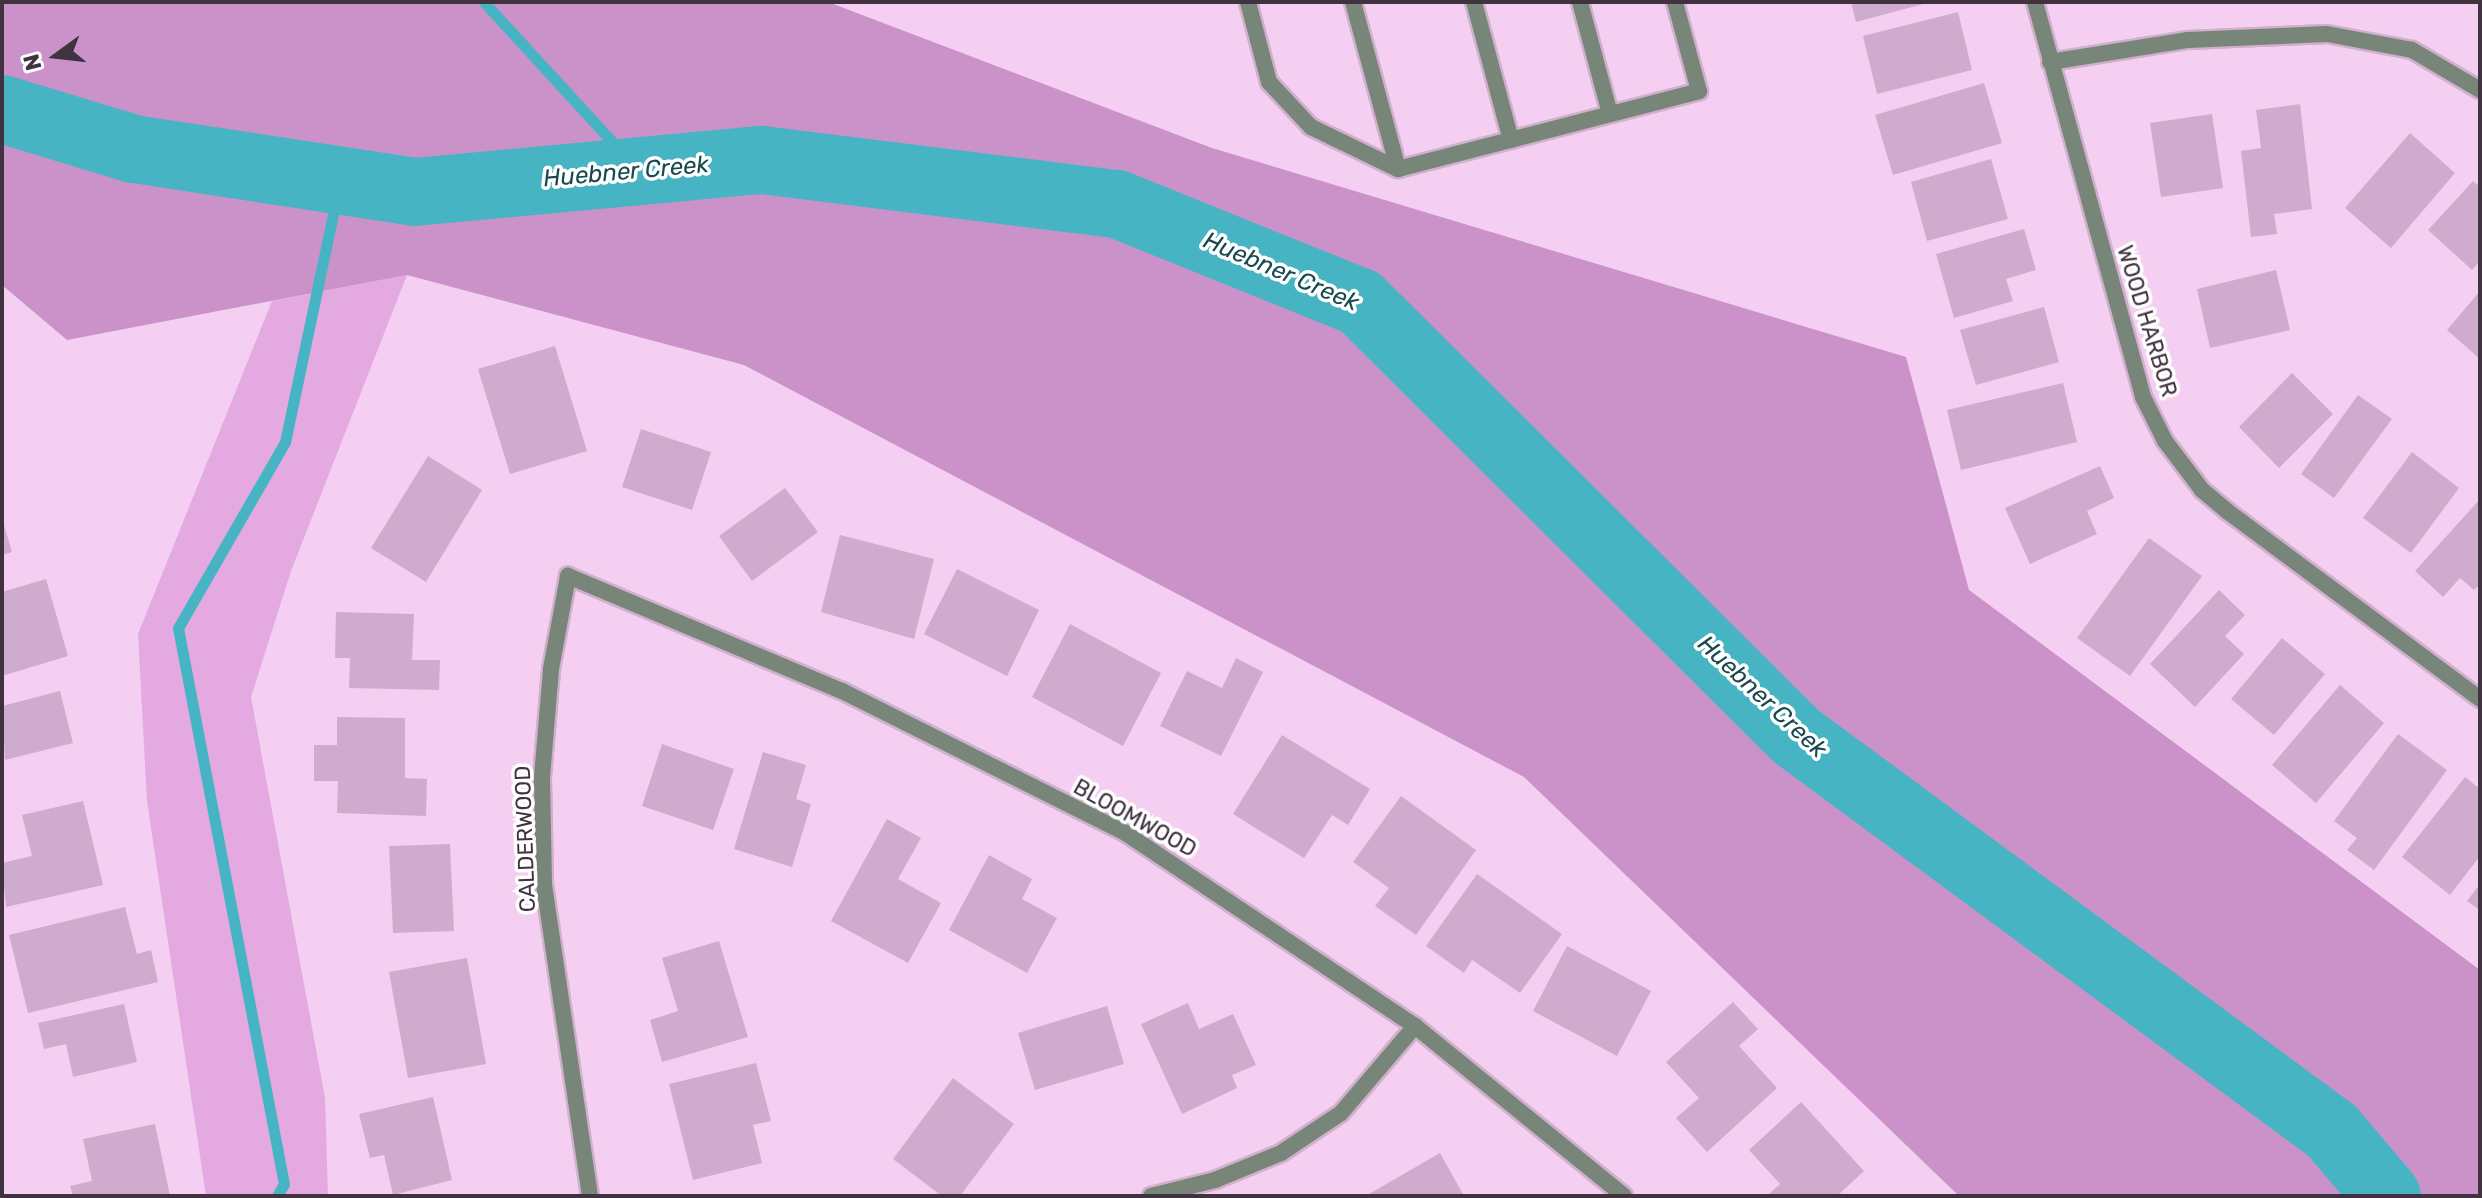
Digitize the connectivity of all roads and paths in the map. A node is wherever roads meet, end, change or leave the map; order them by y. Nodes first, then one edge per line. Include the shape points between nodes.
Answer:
1 (1248, 2) edge
2 (1353, 2) edge
3 (1474, 2) edge
4 (1580, 2) edge
5 (1675, 2) edge
6 (2035, 2) edge
7 (2050, 62) junction
8 (2480, 90) edge
9 (1610, 114) junction
10 (1511, 140) junction
11 (1398, 169) junction
12 (568, 576) joint
13 (2480, 699) edge
14 (1415, 1026) junction
15 (590, 1196) edge
16 (1151, 1196) edge
17 (1624, 1196) edge

1 - 11 street via 1269,82 1311,127
2 - 11 street
3 - 10 street
4 - 9 street
5 - 9 street via 1699,91
6 - 7 street, WOOD HARBOR
7 - 8 street via 2188,40 2327,34 2412,50
7 - 13 street, WOOD HARBOR via 2143,397 2165,441 2202,490 2227,511
9 - 10 street
10 - 11 street
12 - 14 street, BLOOMWOOD via 842,691 1127,834
12 - 15 street, CALDERWOOD via 551,669 542,777 544,884
14 - 16 street via 1341,1113 1281,1153 1215,1180
14 - 17 street, BLOOMWOOD

